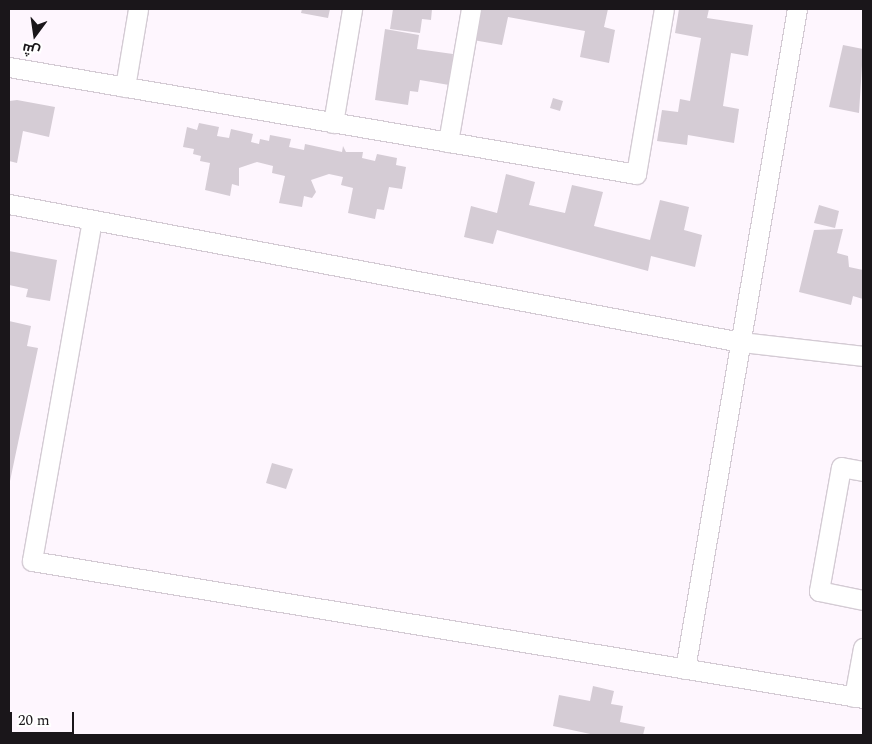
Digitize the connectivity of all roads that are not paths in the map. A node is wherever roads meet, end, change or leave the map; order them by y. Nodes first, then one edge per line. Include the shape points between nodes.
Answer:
1 (138, 9) edge
2 (352, 9) edge
3 (471, 9) edge
4 (664, 9) edge
5 (797, 9) edge
6 (9, 68) edge
7 (125, 87) junction
8 (333, 123) junction
9 (448, 142) junction
10 (9, 204) edge
11 (92, 220) junction
12 (740, 342) junction
13 (863, 356) edge
14 (863, 472) edge
15 (863, 600) edge
16 (863, 648) edge
17 (685, 669) junction
18 (859, 698) edge

1 - 7 street
2 - 8 street
3 - 9 street
4 - 9 street via 636,174
5 - 12 street
6 - 7 street
7 - 8 street
8 - 9 street
10 - 11 street
11 - 12 street
11 - 17 street via 32,561
12 - 13 street
12 - 17 street
14 - 15 street via 841,468 819,591
16 - 18 street
17 - 18 street

